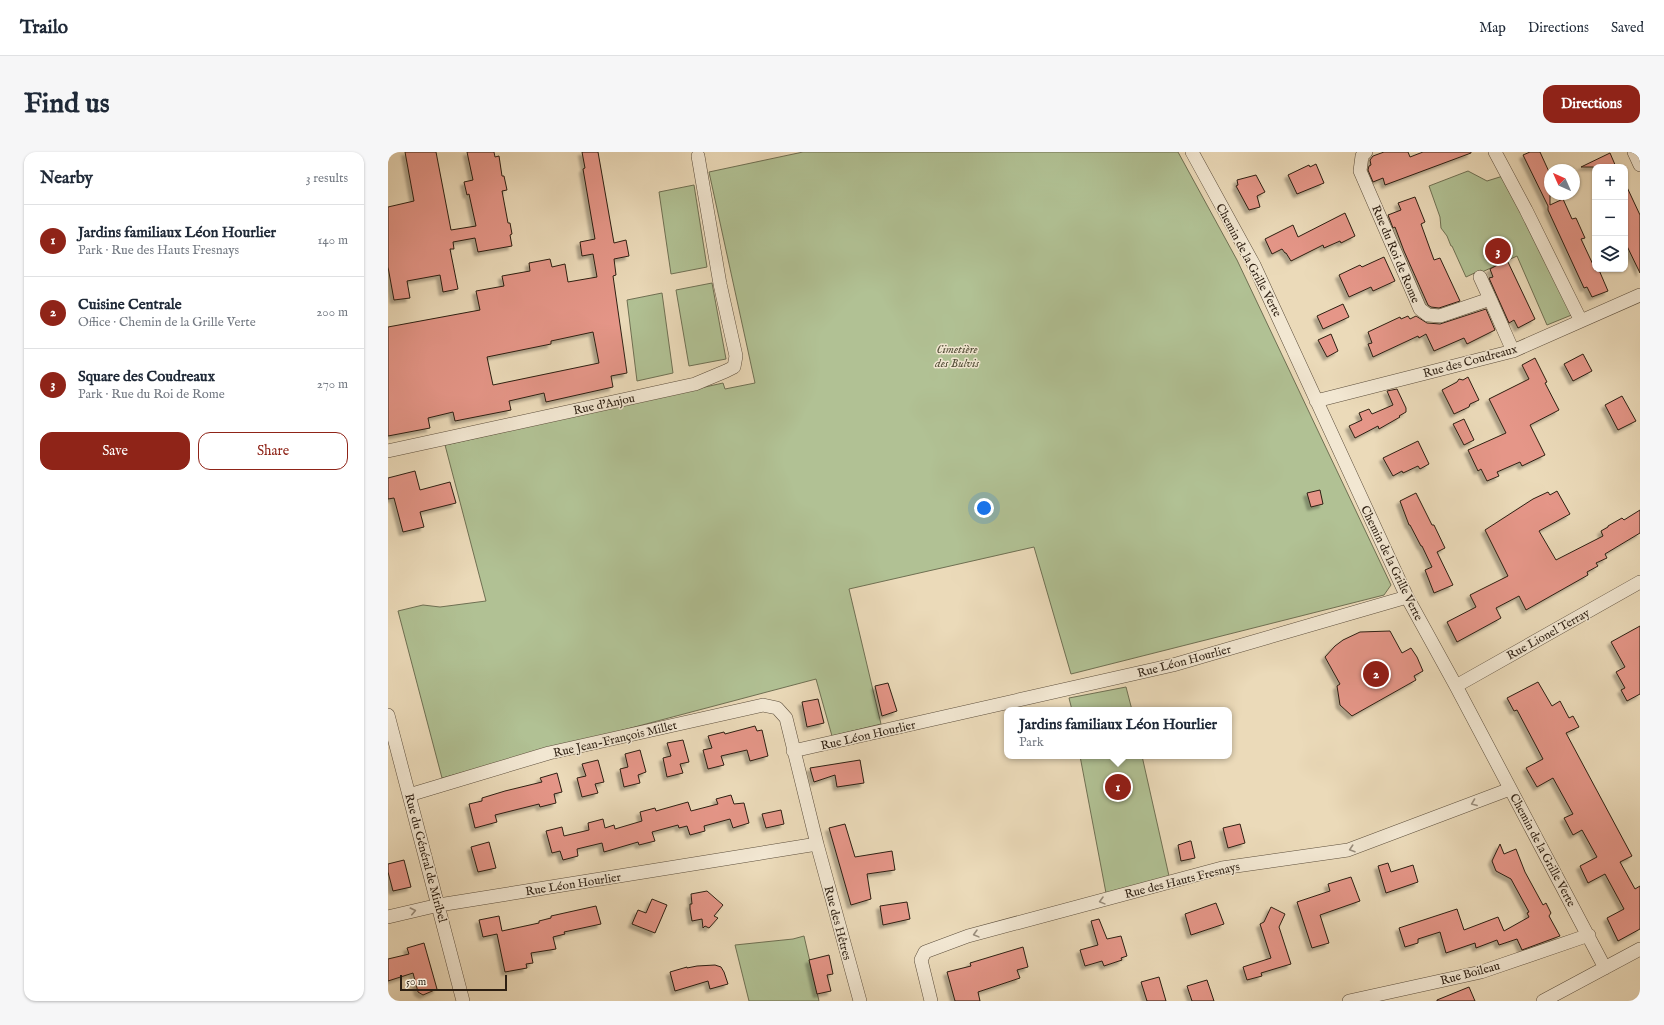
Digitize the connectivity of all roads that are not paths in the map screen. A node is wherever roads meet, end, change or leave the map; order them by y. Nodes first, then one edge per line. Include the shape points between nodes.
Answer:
1 (1192, 152) edge
2 (1366, 152) edge
3 (1495, 152) edge
4 (1634, 152) edge
5 (698, 156) dead end
6 (1640, 165) edge
7 (1480, 277) dead end
8 (1640, 295) edge
9 (1490, 299) junction
10 (1580, 321) junction
11 (1513, 351) junction
12 (1316, 401) junction
13 (388, 451) edge
14 (1640, 582) edge
15 (1407, 597) junction
16 (1456, 686) junction
17 (388, 715) edge
18 (793, 751) junction
19 (1510, 789) junction
20 (410, 795) junction
21 (816, 844) junction
22 (439, 905) junction
23 (388, 917) edge
24 (1589, 935) junction
25 (1640, 949) edge
26 (1605, 968) junction
27 (463, 1001) edge
28 (860, 1001) edge
29 (931, 1001) edge
30 (1349, 1001) edge
31 (1543, 1001) edge

1 - 12 street, Chemin de la Grille Verte via 1254,265
2 - 9 street, Rue du Roi de Rome via 1362,156 1360,171 1420,309 1428,315 1440,316
3 - 10 street
4 - 6 street
5 - 13 street, Rue d'Anjou via 720,284 736,356 734,367 695,384
7 - 9 street
8 - 10 street, Rue des Coudreaux
9 - 11 street
10 - 11 street, Rue des Coudreaux
11 - 12 street, Rue des Coudreaux
12 - 15 street, Chemin de la Grille Verte
14 - 16 street, Rue Lionel Terray
15 - 16 street, Chemin de la Grille Verte
15 - 18 street, Rue Léon Hourlier via 1173,665
16 - 19 street, Chemin de la Grille Verte
17 - 20 street, Rue du Général de Miribel
18 - 20 street, Rue Jean-François Millet via 786,718 777,708 763,706 549,753
18 - 21 street
19 - 24 street, Chemin de la Grille Verte
19 -> 29 street, Rue des Hauts Fresnays via 1348,850 1222,868 968,936 925,952 921,960
20 - 22 street, Rue du Général de Miribel
21 - 22 street, Rue Léon Hourlier
21 - 28 street, Rue des Hêtres
23 -> 22 street, Rue Léon Hourlier
22 - 27 street, Rue du Général de Miribel
24 - 26 street, Chemin de la Grille Verte
24 - 30 street, Rue Boileau via 1482,972
25 - 26 street
26 - 31 street

